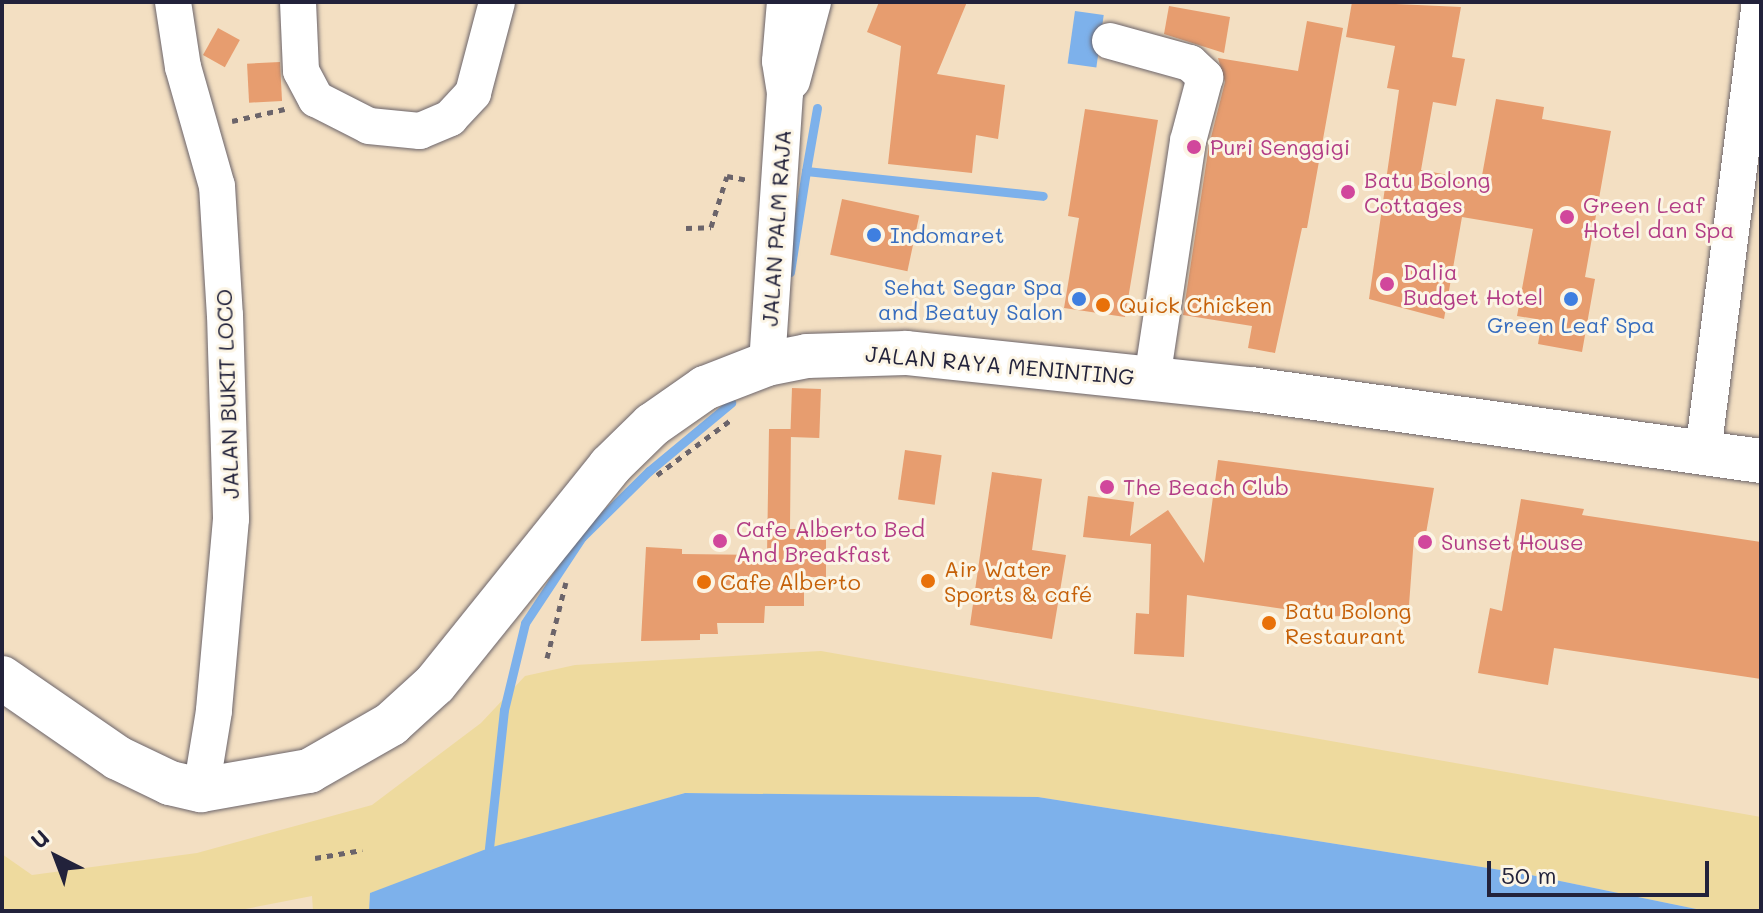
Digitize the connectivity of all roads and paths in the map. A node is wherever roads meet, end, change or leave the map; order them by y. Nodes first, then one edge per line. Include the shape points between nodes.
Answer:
1 (173, 2) edge
2 (298, 2) edge
3 (497, 2) edge
4 (785, 2) edge
5 (813, 2) edge
6 (1760, 2) edge
7 (1110, 41) dead end
8 (785, 93) junction
9 (316, 99) junction
10 (202, 124) junction
11 (780, 186) junction
12 (686, 228) dead end
13 (767, 364) junction
14 (1152, 378) junction
15 (740, 412) dead end
16 (1703, 453) junction
17 (1761, 461) edge
18 (648, 482) dead end
19 (569, 570) dead end
20 (547, 658) dead end
21 (2, 678) edge
22 (201, 790) junction
23 (362, 850) dead end
24 (315, 858) dead end

1 - 10 street, JALAN BUKIT LOCO via 183,67
2 - 9 street via 301,71
3 - 9 street via 480,79 450,118 420,131 369,126
4 - 8 street, JALAN PALM RAJA via 780,61
5 - 8 street, JALAN PALM RAJA via 802,59
6 - 16 street
7 - 14 street via 1190,63 1205,77 1188,141
8 - 11 street, JALAN PALM RAJA
9 - 10 path via 262,117
10 - 22 street, JALAN BUKIT LOCO via 217,186 231,519 214,711
11 - 12 path via 727,176 711,227
11 - 13 street, JALAN PALM RAJA
13 - 14 highway, JALAN RAYA MENINTING via 845,352 906,353
13 - 22 highway, JALAN RAYA MENINTING via 705,388 652,425 610,466 435,684 391,724 309,771
14 - 16 highway, JALAN RAYA MENINTING
15 - 18 path
16 - 17 highway, JALAN RAYA MENINTING
19 - 20 path
21 - 22 highway, JALAN RAYA MENINTING via 143,773
23 - 24 path

